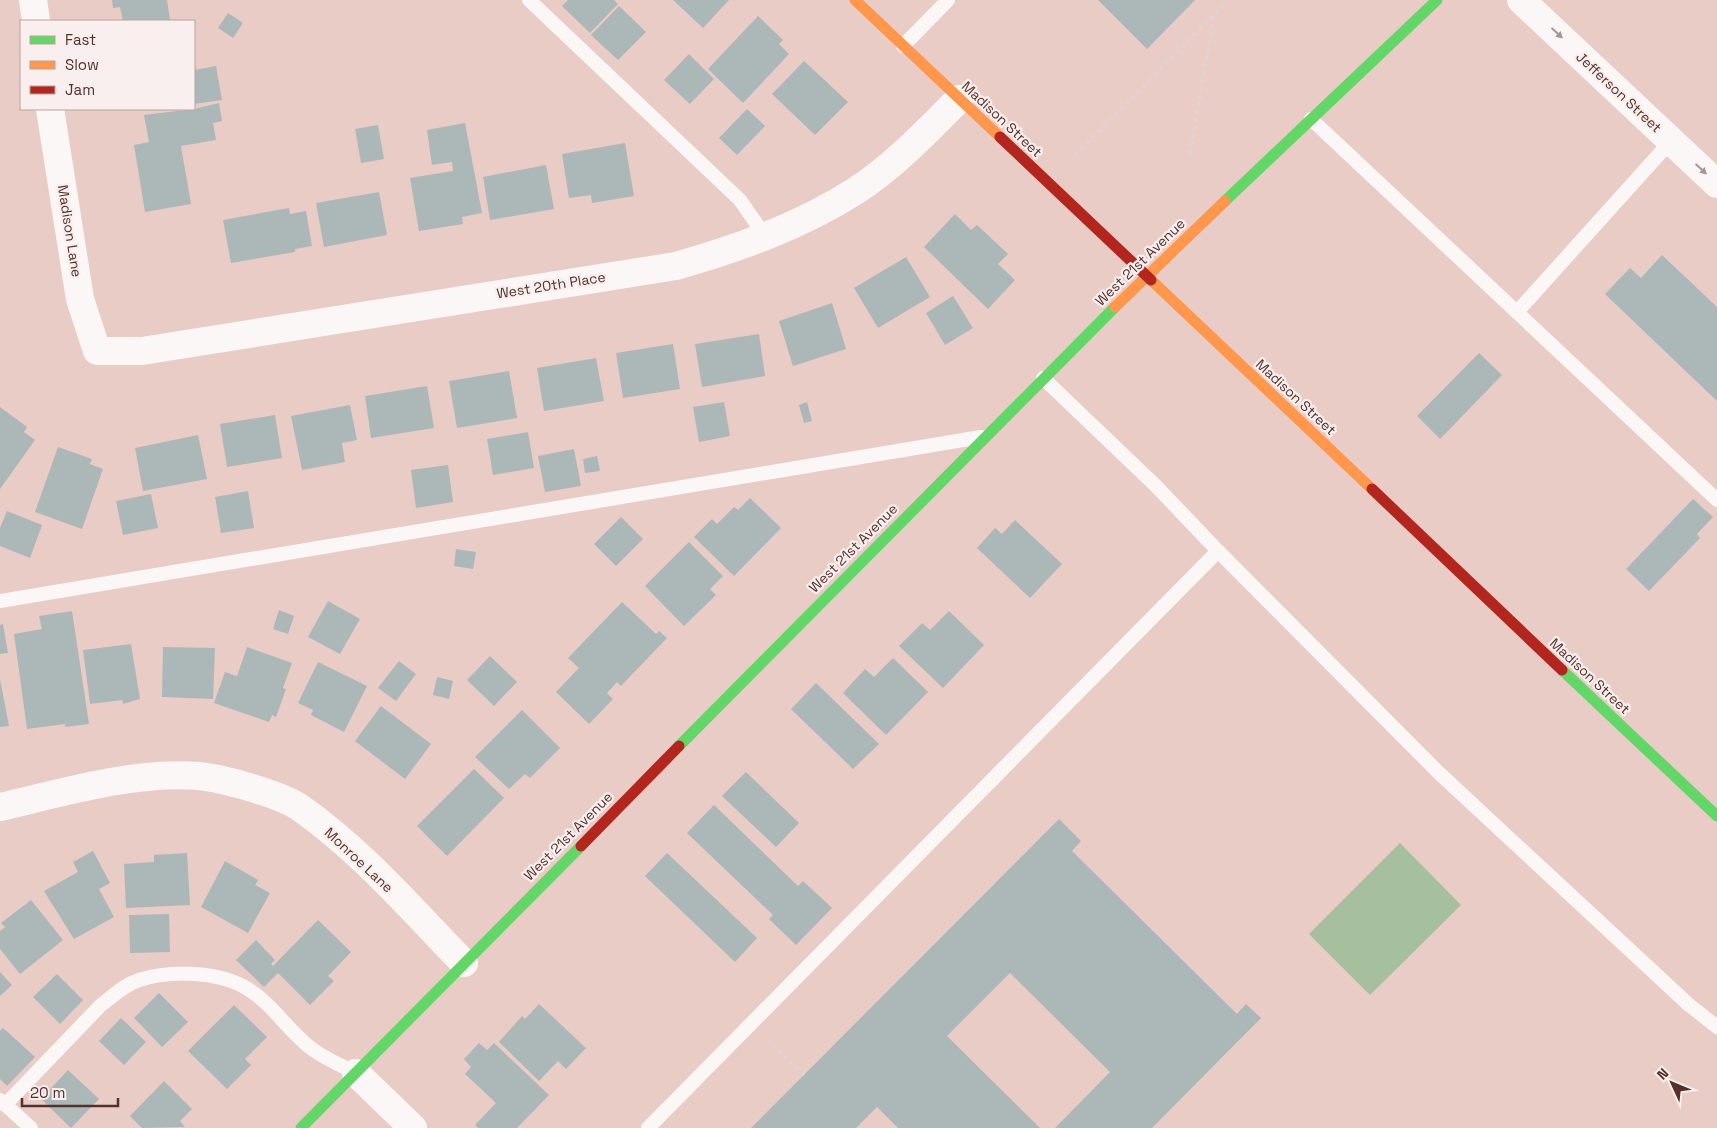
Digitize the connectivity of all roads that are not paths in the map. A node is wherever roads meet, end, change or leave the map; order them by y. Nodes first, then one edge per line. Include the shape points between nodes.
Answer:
1 (32, 0) edge
2 (529, 0) edge
3 (855, 0) edge
4 (948, 0) edge
5 (1437, 0) edge
6 (1521, 0) edge
7 (36, 20) edge
8 (903, 46) junction
9 (959, 99) junction
10 (50, 110) edge
11 (1311, 119) junction
12 (1671, 141) junction
13 (1717, 184) edge
14 (765, 236) junction
15 (1146, 275) junction
16 (1517, 312) junction
17 (97, 351) joint
18 (1043, 378) junction
19 (986, 436) junction
20 (1717, 500) edge
21 (1218, 551) junction
22 (0, 601) edge
23 (0, 807) edge
24 (1717, 816) edge
25 (464, 963) junction
26 (1717, 1027) edge
27 (356, 1073) junction
28 (2, 1103) edge
29 (31, 1128) edge
30 (301, 1128) edge
31 (413, 1128) edge
32 (648, 1128) edge

1 - 7 street
2 - 14 lane via 740,200
3 - 8 street, Madison Street
4 - 8 lane
5 - 11 street, West 21st Avenue
6 -> 12 street, Jefferson Street
8 - 9 street, Madison Street
9 - 14 street, West 20th Place via 913,144 857,189 797,224
9 - 15 street, Madison Street
10 - 17 street, Madison Lane via 80,299
11 - 15 street, West 21st Avenue
11 - 16 lane
12 -> 13 street, Jefferson Street
12 - 16 lane
14 - 17 street, West 20th Place via 732,250 676,266 142,352
15 - 18 street, West 21st Avenue
15 - 24 street, Madison Street
16 - 20 lane
18 - 19 street, West 21st Avenue
18 - 21 lane via 1156,486
19 - 22 lane
19 - 25 street, West 21st Avenue
21 - 26 lane via 1439,773 1688,1004
21 - 32 lane
23 - 25 street, Monroe Lane via 149,777 198,776 240,784 297,806 341,840
25 - 27 street, West 21st Avenue
27 - 28 lane via 314,1051 248,989 229,980 191,974 157,976 138,980 101,1005
27 - 30 street, West 21st Avenue
27 - 31 street
28 - 29 lane

